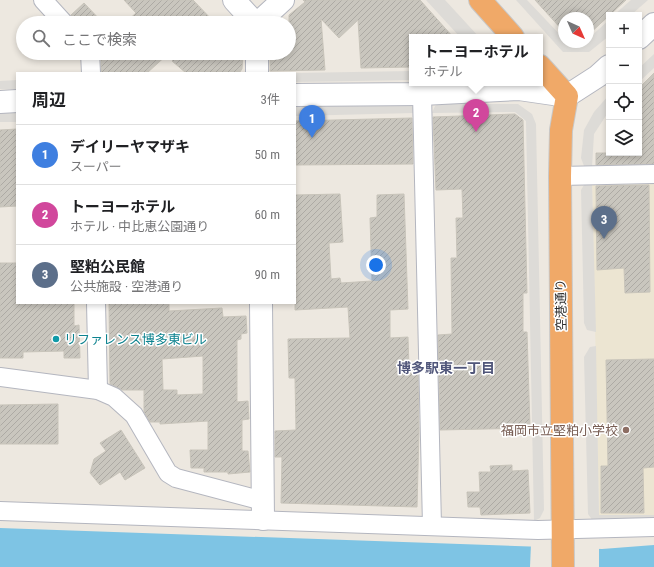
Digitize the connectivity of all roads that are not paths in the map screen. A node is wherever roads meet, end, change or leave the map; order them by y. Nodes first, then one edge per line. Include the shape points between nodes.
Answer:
1 (43, 0) edge
2 (234, 0) edge
3 (283, 0) edge
4 (480, 0) edge
5 (58, 16) edge
6 (249, 16) edge
7 (264, 16) edge
8 (654, 24) edge
9 (511, 34) edge
10 (642, 35) edge
11 (90, 60) edge
12 (257, 60) edge
13 (543, 69) edge
14 (606, 69) edge
15 (91, 72) edge
16 (258, 72) edge
17 (422, 94) junction
18 (296, 95) edge
19 (567, 96) junction
20 (16, 101) edge
21 (0, 102) edge
22 (654, 174) edge
23 (560, 176) junction
24 (96, 304) edge
25 (261, 304) edge
26 (0, 377) edge
27 (98, 390) junction
28 (263, 510) junction
29 (0, 511) edge
30 (432, 526) junction
31 (654, 528) edge
32 (564, 534) junction
33 (563, 567) edge

1 - 5 street
2 - 6 street
3 - 7 street
4 - 9 highway
8 - 10 street
11 - 15 street
12 - 16 street
13 - 19 highway
14 - 19 street
17 - 18 street
17 - 19 street via 519,88
17 - 30 street
19 - 23 highway, 空港通り via 561,130
20 - 21 street
22 - 23 street
23 - 32 highway, 空港通り
24 - 27 street
25 - 28 street
26 - 27 street
27 - 28 street via 114,397 134,414 168,473
28 - 29 street
28 - 30 street
30 - 32 street
31 - 32 street
32 - 33 highway, 空港通り

